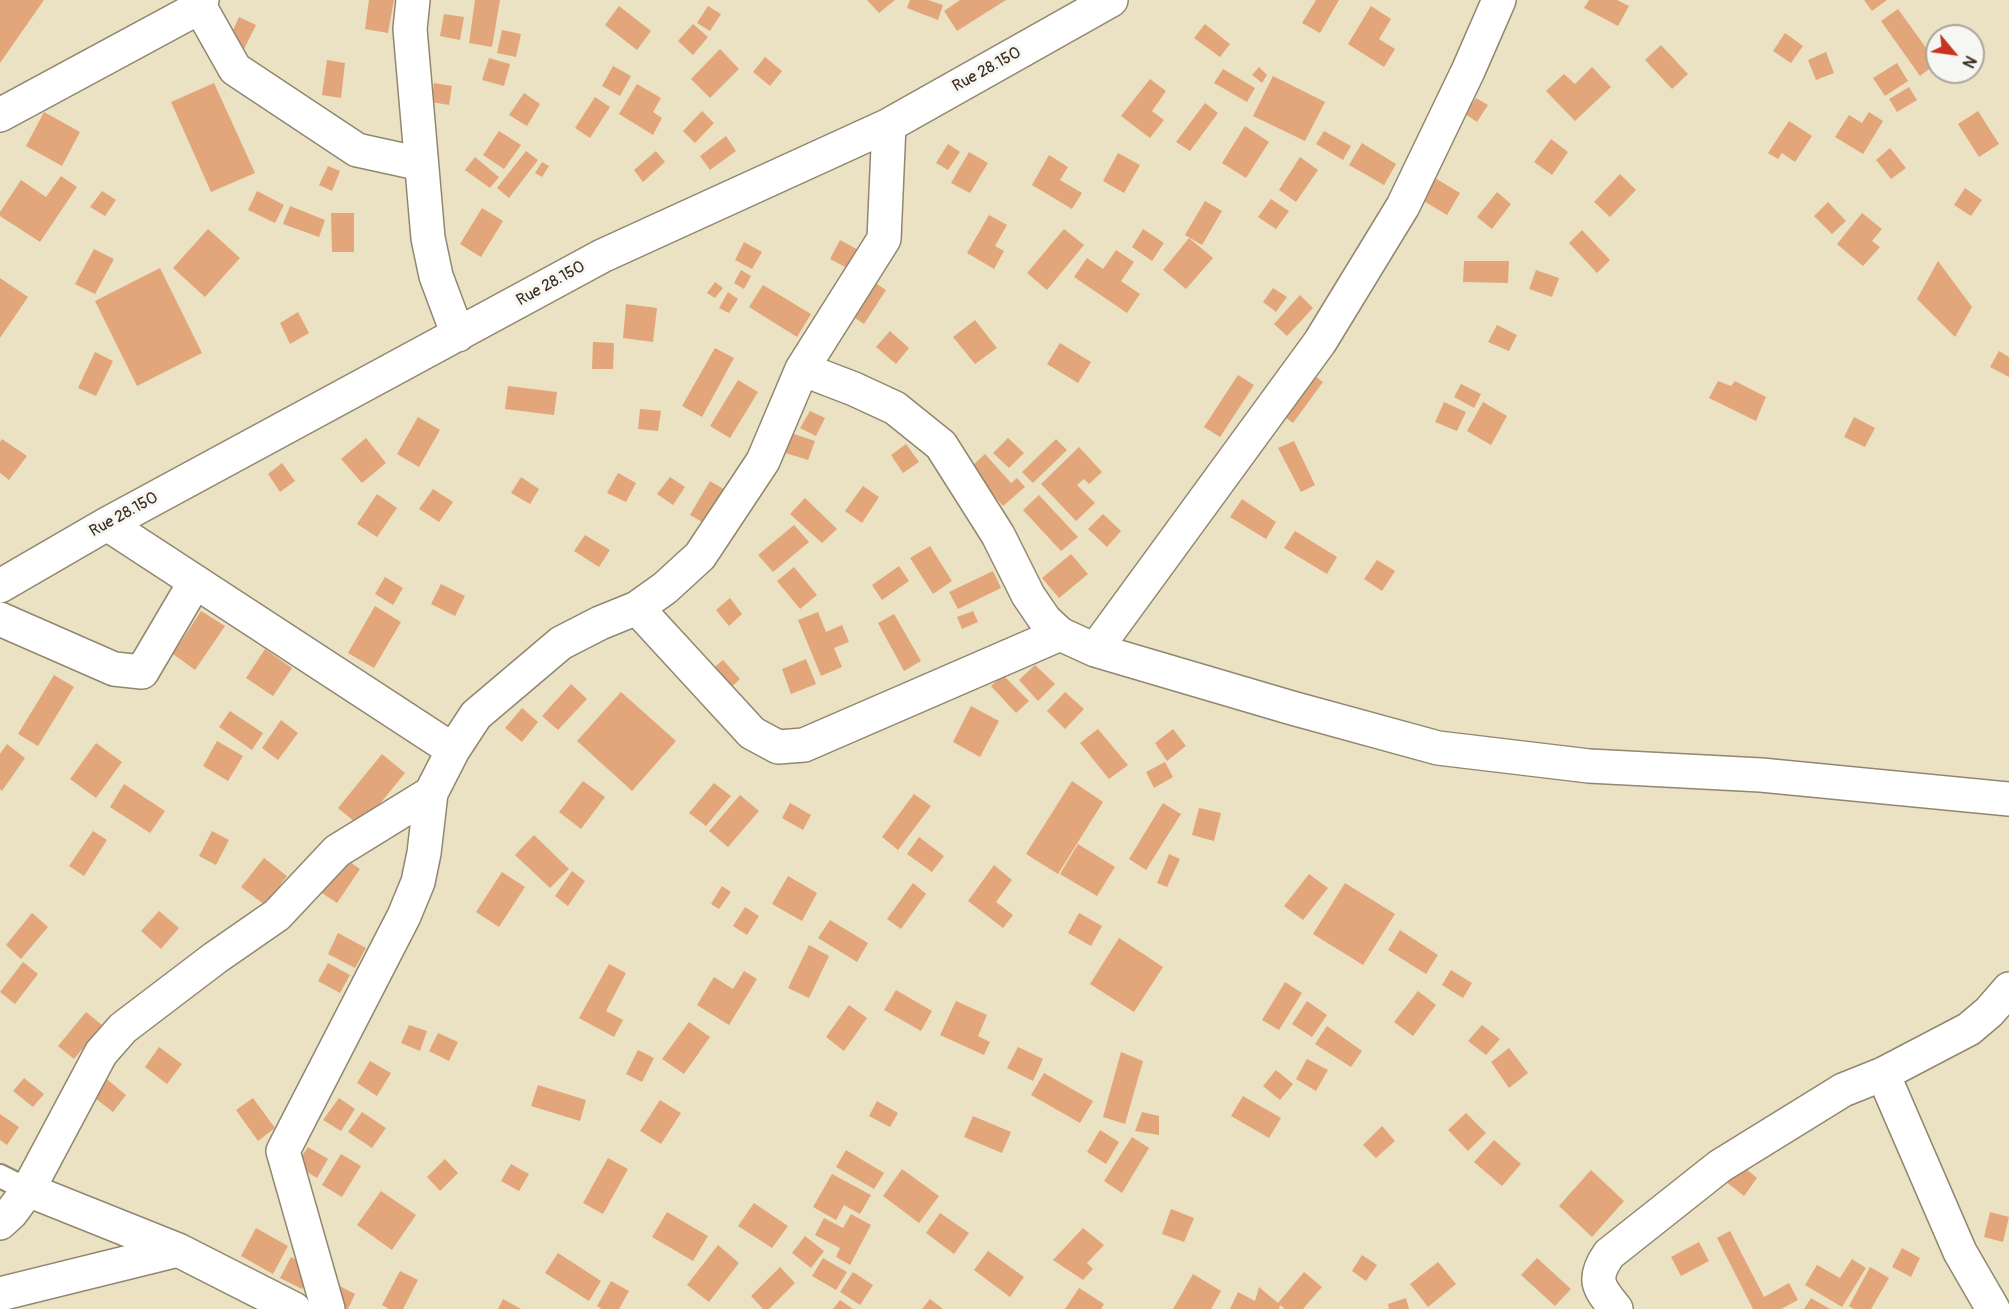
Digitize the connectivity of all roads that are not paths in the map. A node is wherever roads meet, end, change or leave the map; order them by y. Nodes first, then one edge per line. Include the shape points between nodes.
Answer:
1 (413, 0) edge
2 (1111, 0) edge
3 (1499, 0) edge
4 (201, 3) edge
5 (0, 115) edge
6 (889, 125) junction
7 (421, 164) junction
8 (458, 335) junction
9 (802, 369) junction
10 (107, 524) junction
11 (195, 582) junction
12 (0, 586) edge
13 (637, 608) junction
14 (0, 619) edge
15 (1060, 634) junction
16 (1095, 650) junction
17 (453, 750) junction
18 (430, 793) junction
19 (2009, 799) edge
20 (2009, 989) edge
21 (1883, 1074) junction
22 (14, 1183) edge
23 (0, 1223) edge
24 (178, 1250) junction
25 (0, 1294) edge
26 (294, 1309) edge
27 (328, 1309) edge
28 (1616, 1309) edge
29 (1993, 1309) edge

1 - 7 street via 410,29
2 - 6 street, Rue 28.150
3 - 16 street via 1403,206 1320,342
4 - 5 street
4 - 7 street via 235,69 357,150
6 - 8 street, Rue 28.150 via 602,256
6 - 9 street via 884,239
7 - 8 street via 436,276
8 - 10 street, Rue 28.150
9 - 13 street via 763,461 700,556
9 - 15 street via 895,408 941,445 998,535 1028,595
10 - 11 street
10 - 12 street, Rue 28.150
11 - 14 street via 142,672 114,669
11 - 17 street
13 - 15 street via 752,733 778,747 804,744
13 - 17 street via 561,643 476,715
15 - 16 street
16 - 19 street via 1438,748 1589,766 1761,775
17 - 18 street
18 - 22 street via 337,850 277,915 123,1028 101,1053
18 - 27 street via 418,882 283,1151
20 - 21 street via 1969,1029
21 - 28 street via 1843,1090 1737,1155 1609,1254 1602,1264 1600,1289
21 - 29 street via 1960,1252
22 - 23 street via 11,1213
22 - 24 street
24 - 25 street
24 - 26 street

